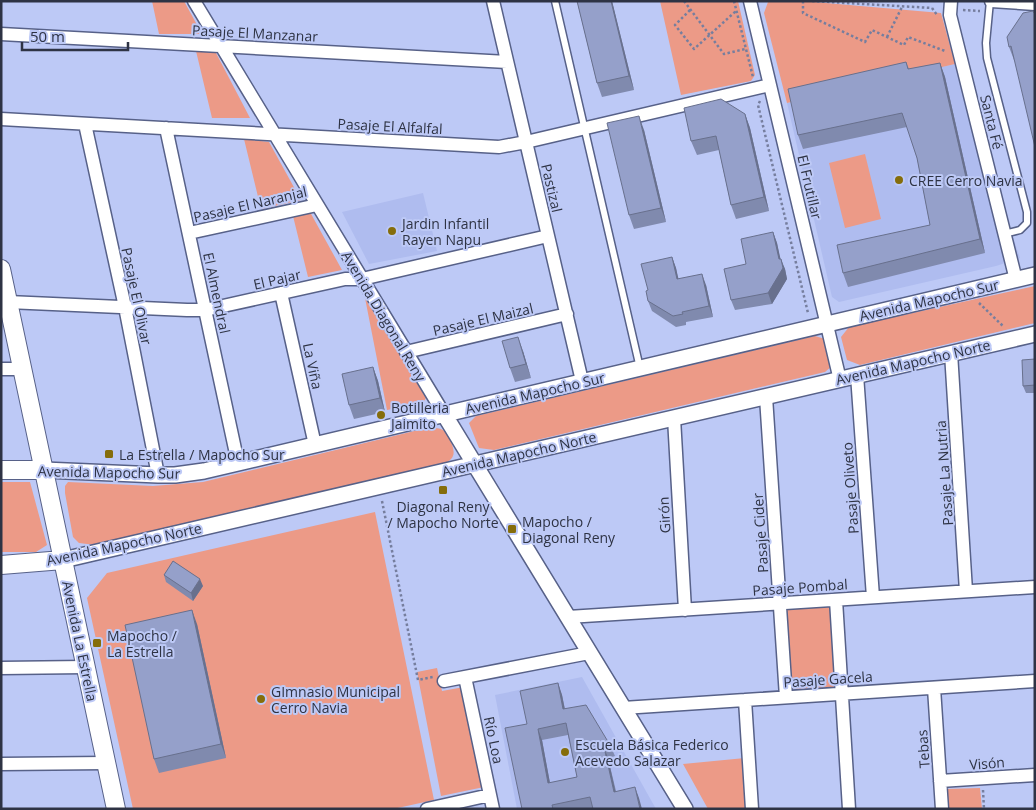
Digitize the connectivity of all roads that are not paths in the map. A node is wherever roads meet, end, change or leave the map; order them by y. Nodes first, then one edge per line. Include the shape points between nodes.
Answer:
1 (194, 1) edge
2 (493, 1) edge
3 (555, 1) edge
4 (750, 1) edge
5 (1002, 2) edge
6 (1035, 4) edge
7 (950, 5) edge
8 (990, 5) edge
9 (1, 34) edge
10 (221, 46) junction
11 (507, 62) junction
12 (770, 85) junction
13 (1, 119) edge
14 (85, 124) junction
15 (166, 128) junction
16 (585, 128) junction
17 (275, 134) junction
18 (526, 142) junction
19 (317, 205) junction
20 (189, 233) junction
21 (1004, 234) junction
22 (548, 236) junction
23 (2, 272) edge
24 (1035, 275) edge
25 (362, 279) junction
26 (1016, 280) junction
27 (281, 293) junction
28 (8, 302) junction
29 (125, 307) junction
30 (205, 310) junction
31 (567, 314) junction
32 (827, 324) junction
33 (1035, 334) edge
34 (406, 352) junction
35 (951, 354) junction
36 (640, 368) junction
37 (1, 369) edge
38 (22, 369) junction
39 (857, 375) junction
40 (840, 380) junction
41 (582, 381) junction
42 (766, 397) junction
43 (444, 414) junction
44 (674, 418) junction
45 (314, 445) junction
46 (238, 463) junction
47 (475, 465) junction
48 (1, 470) edge
49 (44, 470) junction
50 (158, 475) junction
51 (62, 560) junction
52 (1, 565) edge
53 (1035, 587) edge
54 (966, 591) junction
55 (873, 598) junction
56 (836, 600) junction
57 (780, 603) junction
58 (685, 610) junction
59 (568, 617) junction
60 (589, 653) junction
61 (85, 667) junction
62 (1, 668) edge
63 (465, 677) junction
64 (444, 681) road end
65 (1035, 681) edge
66 (934, 688) junction
67 (842, 694) junction
68 (786, 697) junction
69 (745, 700) junction
70 (623, 708) junction
71 (106, 763) junction
72 (1, 764) edge
73 (1035, 775) edge
74 (940, 781) junction
75 (490, 795) junction
76 (116, 809) edge
77 (427, 809) edge
78 (493, 809) edge
79 (685, 809) edge
80 (752, 809) edge
81 (849, 809) edge
82 (942, 809) edge

1 - 10 street, Avenida Diagonal Reny
2 - 11 street, Pastizal
3 - 16 lane
4 - 12 street, El Frutillar
5 - 6 street
5 - 8 street
7 - 21 street, Santa Fé
8 - 21 lane via 987,58 1027,212 1027,223 1020,230
9 - 10 street, Pasaje El Manzanar
10 - 11 street, Pasaje El Manzanar
10 - 17 street, Avenida Diagonal Reny
11 - 18 street, Pastizal
12 - 16 street, Pasaje El Alfalfal
12 - 32 street, El Frutillar
13 - 14 street, Pasaje El Alfalfal
14 - 15 street, Pasaje El Alfalfal
14 - 29 street, Pasaje El Olivar
15 - 17 street, Pasaje El Alfalfal
15 - 20 street, El Almendral
16 - 18 street, Pasaje El Alfalfal
16 - 36 lane
17 - 18 street, Pasaje El Alfalfal via 500,147
17 - 19 street, Avenida Diagonal Reny
18 - 22 street, Pastizal
19 - 20 street, Pasaje El Naranjal
19 - 25 street, Avenida Diagonal Reny
20 - 30 street, El Almendral
21 - 26 street, Santa Fé
22 - 25 street, El Pajar
22 - 31 street, Pastizal
23 - 28 main road, Avenida La Estrella
24 - 26 street, Avenida Mapocho Sur
25 - 27 street, El Pajar via 345,279
25 - 34 street, Avenida Diagonal Reny
26 - 32 street, Avenida Mapocho Sur
27 - 30 street, El Pajar
27 - 45 street, La Viña
28 - 29 street, El Pajar
28 - 38 main road, Avenida La Estrella
29 - 30 street, El Pajar
29 - 50 street, Pasaje El Olivar
30 - 46 street, El Almendral
31 - 34 street, Pasaje El Maizal
31 - 41 street, Pastizal
32 - 36 street, Avenida Mapocho Sur
32 - 40 street, El Frutillar
33 - 35 street, Avenida Mapocho Norte
34 - 43 street, Avenida Diagonal Reny
35 - 39 street, Avenida Mapocho Norte
35 - 54 street, Pasaje La Nutria
36 - 41 street, Avenida Mapocho Sur
37 - 38 street
38 - 49 main road, Avenida La Estrella
39 - 40 street, Avenida Mapocho Norte
39 - 55 street, Pasaje Oliveto
40 - 42 street, Avenida Mapocho Norte
41 - 43 street, Avenida Mapocho Sur
42 - 44 street, Avenida Mapocho Norte
42 - 57 street, Pasaje Cider
43 - 45 street, Avenida Mapocho Sur
43 - 47 street, Avenida Diagonal Reny
44 - 47 street, Avenida Mapocho Norte
44 - 58 street, Girón
45 - 46 street, Avenida Mapocho Sur
46 - 50 street, Avenida Mapocho Sur via 192,473
47 - 51 street, Avenida Mapocho Norte
47 - 59 street, Avenida Diagonal Reny
48 - 49 main road, Avenida Mapocho Sur
49 - 50 street, Avenida Mapocho Sur
49 - 51 main road, Avenida La Estrella
51 - 52 main road, Avenida Mapocho Norte
51 - 61 main road, Avenida La Estrella
53 - 54 street, Pasaje Pombal
54 - 55 street, Pasaje Pombal
55 - 56 street, Pasaje Pombal
56 - 57 street, Pasaje Pombal
56 - 67 street
57 - 58 street, Pasaje Pombal
57 - 68 street, Pasaje Cider
58 - 59 street, Pasaje Pombal
59 - 60 street, Avenida Diagonal Reny
60 - 63 street
60 - 70 street, Avenida Diagonal Reny
61 - 62 street
61 - 71 main road, Avenida La Estrella
63 - 64 street
63 - 75 street, Río Loa
65 - 66 street, Pasaje Gacela
66 - 67 street, Pasaje Gacela
66 - 74 street, Tebas
67 - 68 street, Pasaje Gacela
67 - 81 street
68 - 69 street, Pasaje Gacela
69 - 70 street, Pasaje Gacela
69 - 80 street
70 - 79 street, Avenida Diagonal Reny
71 - 72 street
71 - 76 main road, Avenida La Estrella
73 - 74 street, Visón
74 - 82 street, Tebas
75 - 77 street
75 - 78 street, Río Loa

